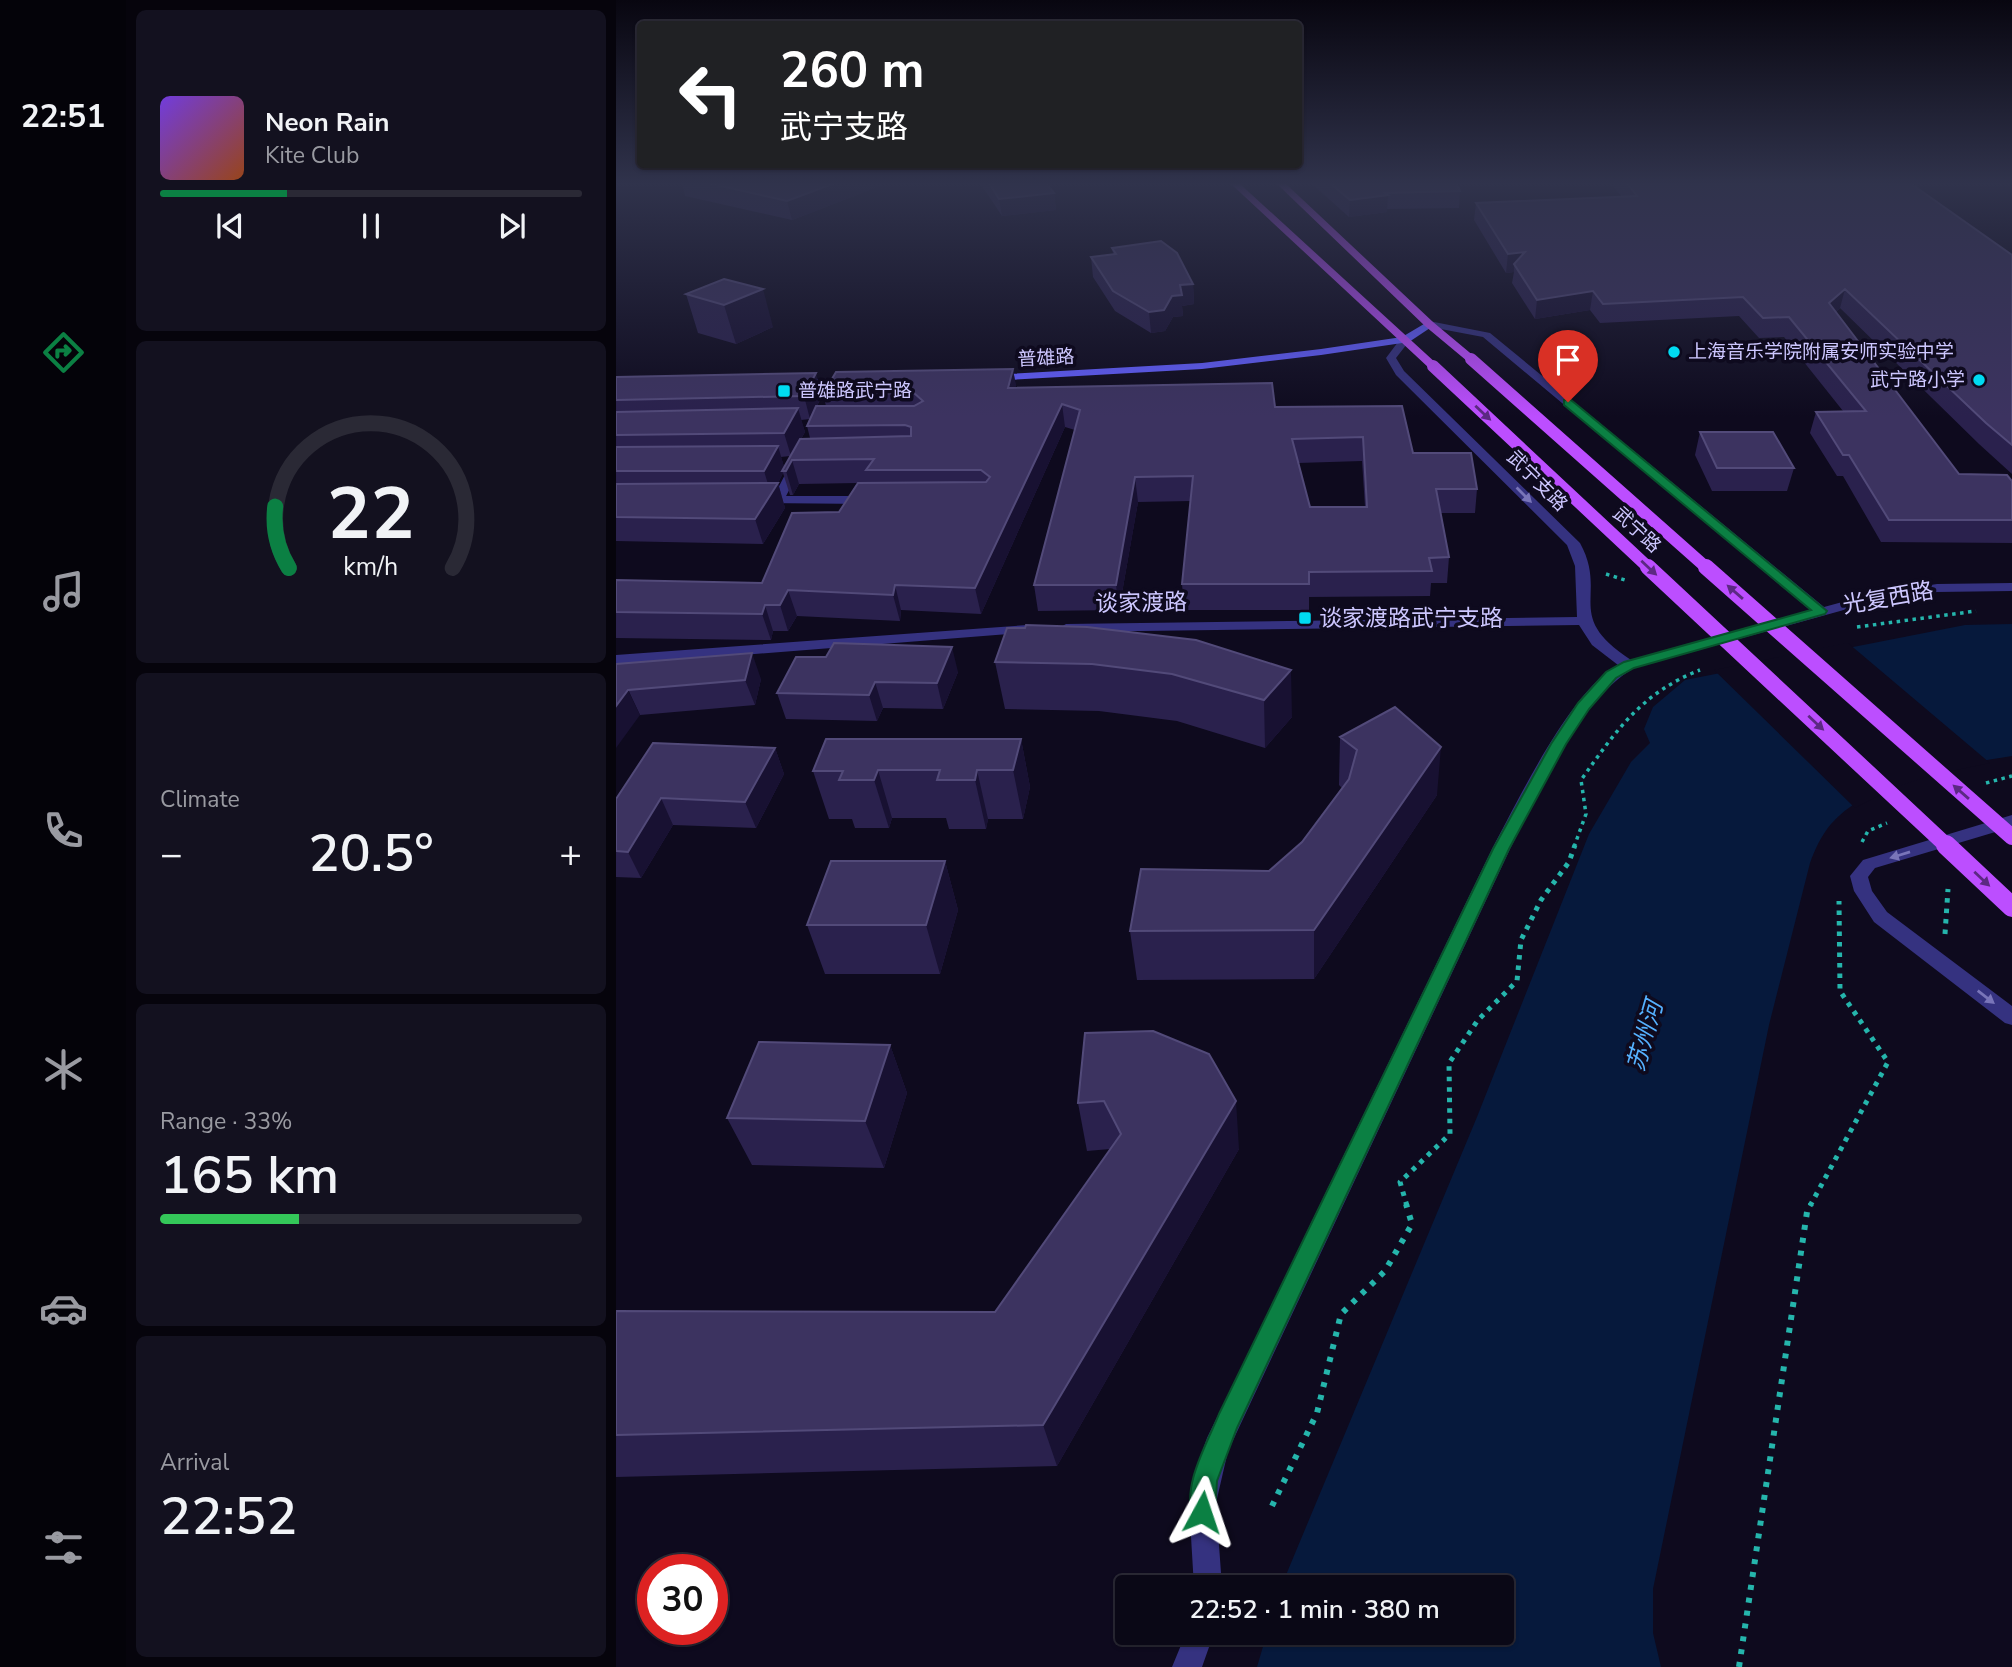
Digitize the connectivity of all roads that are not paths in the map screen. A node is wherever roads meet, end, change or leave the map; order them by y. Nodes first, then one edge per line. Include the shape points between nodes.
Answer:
1 (1319, 261) edge
2 (1362, 261) edge
3 (1429, 324) junction
4 (1405, 340) junction
5 (982, 378) edge
6 (862, 380) edge
7 (776, 384) edge
8 (814, 456) edge
9 (797, 463) junction
10 (783, 464) edge
11 (751, 500) edge
12 (778, 500) junction
13 (887, 500) edge
14 (2012, 587) edge
15 (1821, 611) junction
16 (1584, 621) junction
17 (616, 660) edge
18 (1629, 665) junction
19 (2012, 821) edge
20 (2012, 837) edge
21 (2012, 907) edge
22 (2012, 1017) edge
23 (1209, 1575) edge
24 (1195, 1645) edge
25 (1187, 1667) edge

1 - 4 main road, 武宁路
2 - 3 main road, 武宁路
3 - 4 main road, 普雄路
3 - 15 street via 1486,335
20 -> 3 main road, 武宁路, bridge
4 - 5 main road, 普雄路 via 1202,366
4 -> 16 street, 武宁支路 via 1391,358 1399,373 1581,555
4 -> 21 main road, 武宁路, bridge
6 - 7 main road via 836,386
8 - 9 street via 801,456
9 - 10 street
9 - 12 street
11 - 12 street
12 - 13 street
14 - 15 street, 光复西路 via 1918,590
15 - 18 street, 光复西路
16 - 17 street, 谈家渡路 via 1049,628
16 - 18 street via 1593,638
18 - 23 street, 光复西路 via 1611,675 1583,706 1501,849 1216,1447 1205,1481 1202,1512
19 -> 22 street via 1869,864 1859,876 1867,900 1891,928
24 - 25 street

